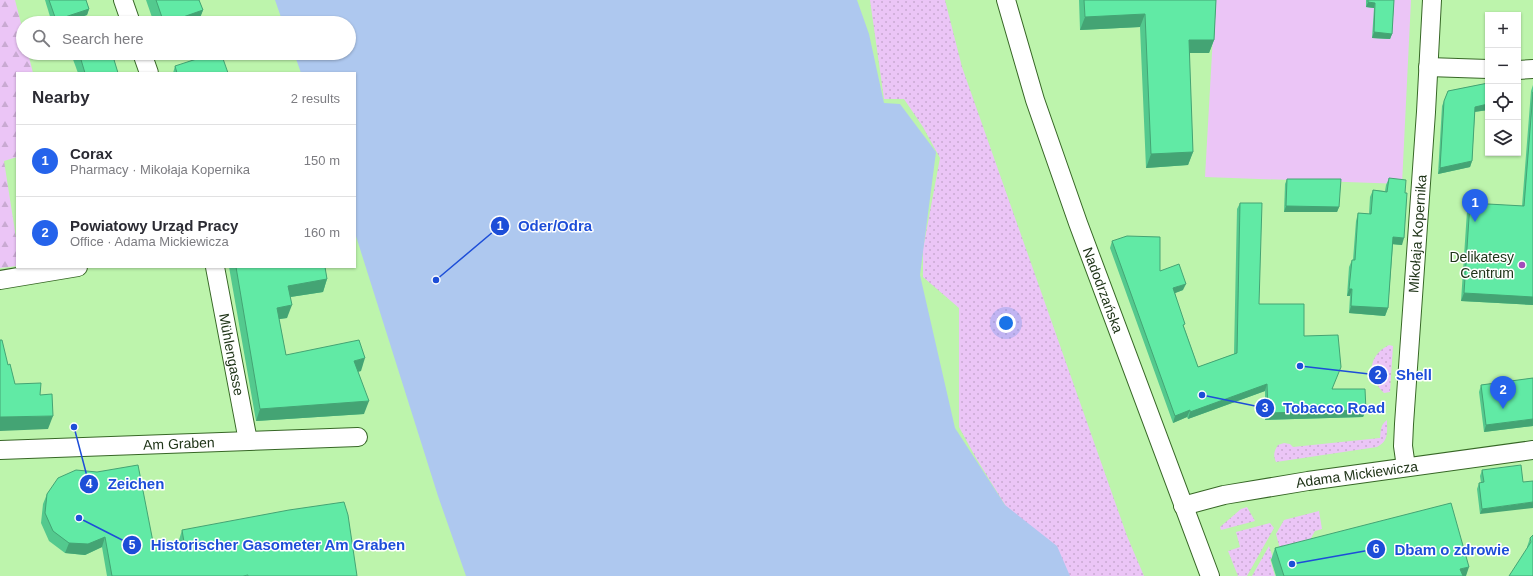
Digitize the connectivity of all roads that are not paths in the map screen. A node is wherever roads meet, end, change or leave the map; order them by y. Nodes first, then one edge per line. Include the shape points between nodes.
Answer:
1 (123, 0) edge
2 (1006, 0) edge
3 (1432, 0) edge
4 (129, 16) edge
5 (144, 60) edge
6 (1428, 67) junction
7 (1485, 69) edge
8 (1533, 69) edge
9 (1521, 70) edge
10 (149, 72) edge
11 (72, 268) edge
12 (215, 268) edge
13 (0, 280) edge
14 (358, 437) dead end
15 (248, 441) junction
16 (0, 450) edge
17 (1533, 450) edge
18 (1406, 467) junction
19 (1183, 506) junction
20 (1210, 576) edge

1 - 4 street
2 - 19 street, Nadodrzańska via 1035,100 1078,223
3 - 6 street, Mikołaja Kopernika
5 - 10 street
6 - 7 street
6 - 18 street, Mikołaja Kopernika via 1404,424 1403,446
8 - 9 street
11 - 13 street
12 - 15 street, Mühlengasse
14 - 15 street, Am Graben
15 - 16 street, Am Graben
17 - 18 street, Adama Mickiewicza
18 - 19 street, Adama Mickiewicza via 1247,491
19 - 20 street, Nadodrzańska

